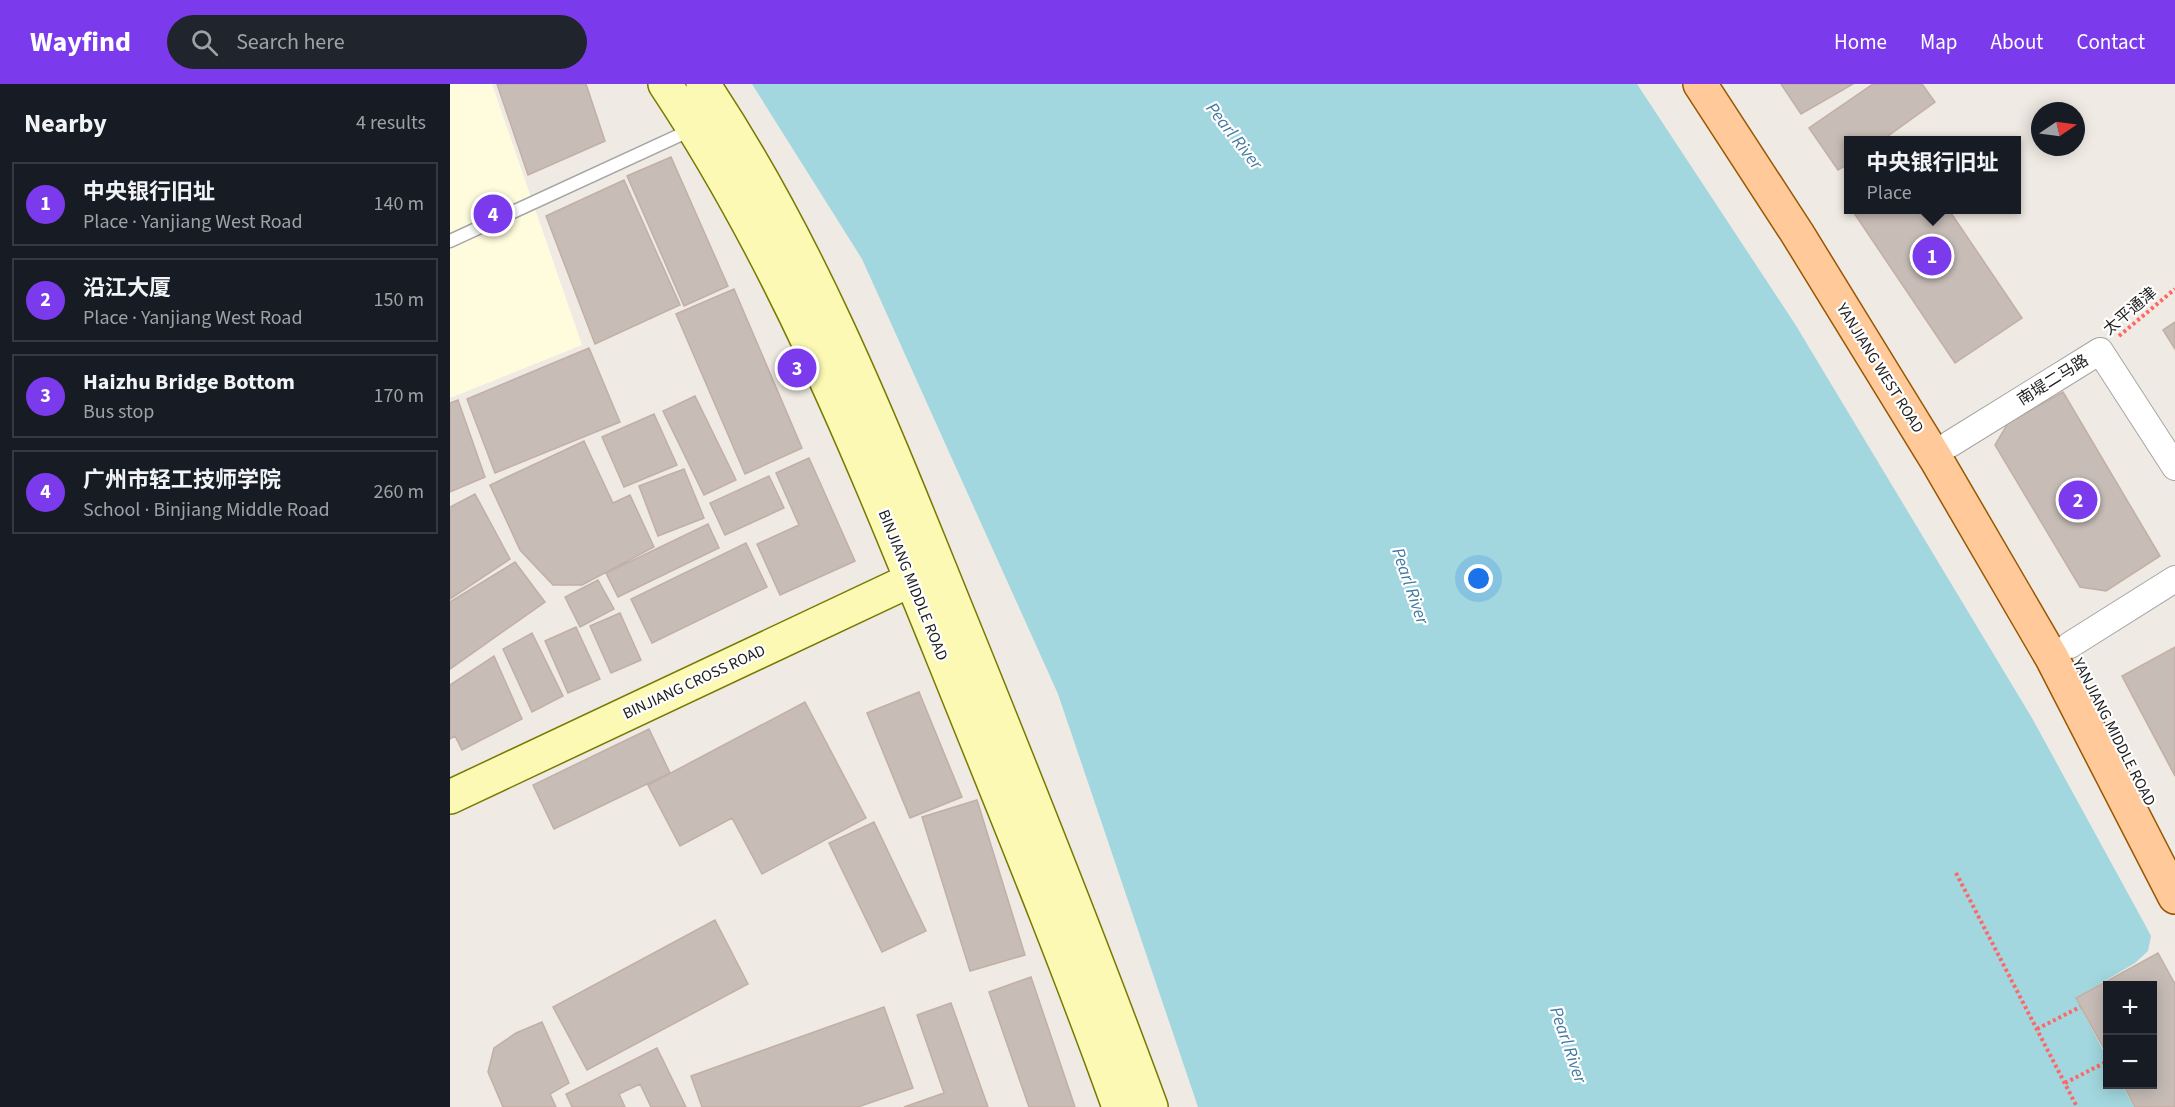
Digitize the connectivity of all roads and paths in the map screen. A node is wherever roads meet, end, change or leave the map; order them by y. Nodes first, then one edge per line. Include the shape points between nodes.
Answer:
1 (665, 84) edge
2 (703, 84) edge
3 (1700, 84) edge
4 (1722, 84) edge
5 (694, 129) junction
6 (450, 241) edge
7 (2175, 289) edge
8 (2100, 351) junction
9 (1950, 444) junction
10 (2175, 467) edge
11 (925, 573) junction
12 (2175, 579) edge
13 (2061, 652) junction
14 (450, 797) edge
15 (2175, 851) edge
16 (1956, 873) dead end
17 (2175, 897) edge
18 (2080, 1007) dead end
19 (2037, 1029) junction
20 (2103, 1064) edge
21 (2065, 1083) junction
22 (1119, 1107) edge
23 (1151, 1107) edge
24 (2077, 1107) edge

1 - 5 main road, BINJIANG MIDDLE ROAD
2 - 11 main road, BINJIANG MIDDLE ROAD via 794,239 835,320 882,424
3 - 13 main road, YANJIANG WEST ROAD
4 - 9 main road, YANJIANG WEST ROAD
5 - 6 lane
5 - 11 main road, BINJIANG MIDDLE ROAD via 762,246
7 - 8 path, 太平通津
8 - 9 street, 南堤二马路
8 - 10 street, 南堤二马路
9 - 13 main road, YANJIANG WEST ROAD
11 - 14 main road, BINJIANG CROSS ROAD
11 - 22 main road, BINJIANG MIDDLE ROAD
11 - 23 main road, BINJIANG MIDDLE ROAD via 1080,917
12 - 13 street
13 - 15 main road, YANJIANG MIDDLE ROAD
13 - 17 main road
16 - 19 path
18 - 19 path
19 - 21 path
20 - 21 path
21 - 24 path

